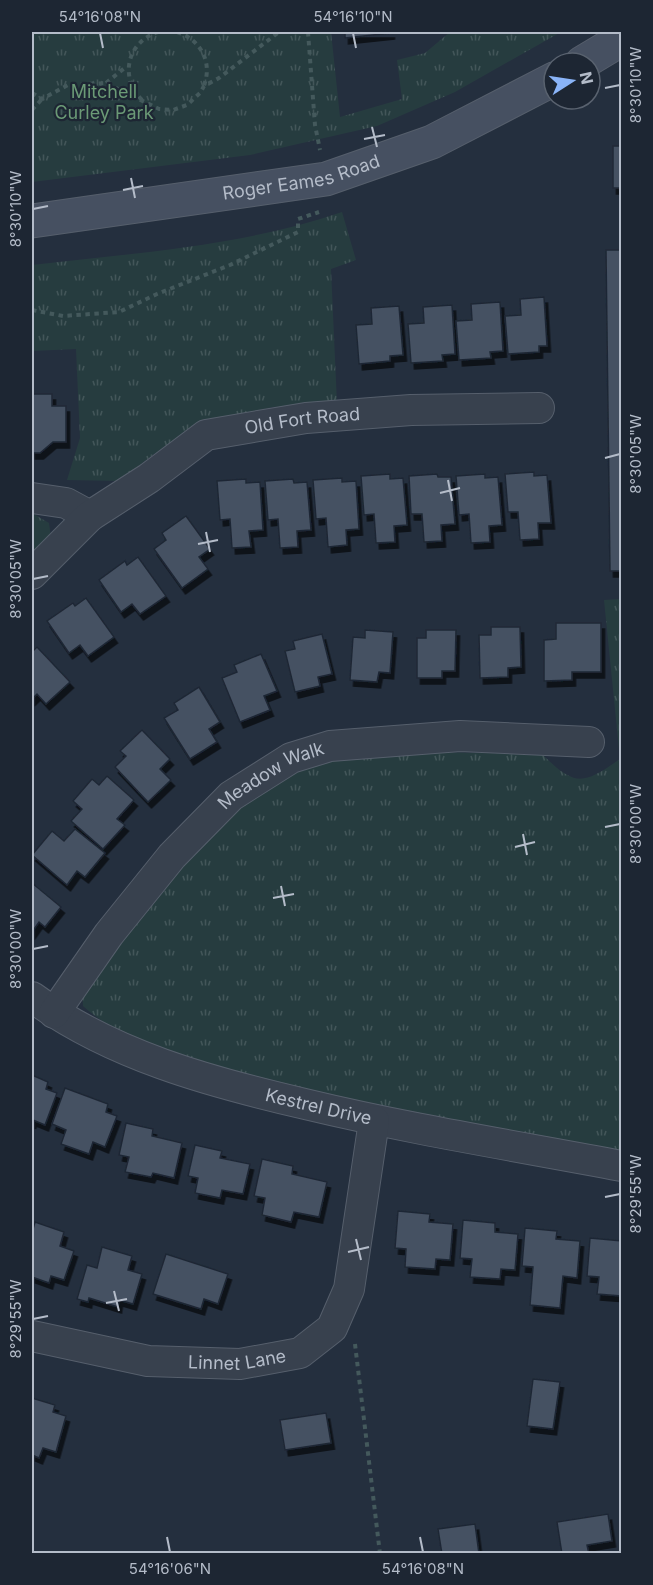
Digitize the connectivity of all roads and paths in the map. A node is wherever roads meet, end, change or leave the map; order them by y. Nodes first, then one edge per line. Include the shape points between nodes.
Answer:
1 (158, 32) edge
2 (177, 32) edge
3 (279, 32) edge
4 (308, 32) edge
5 (621, 39) edge
6 (602, 51) edge
7 (128, 66) junction
8 (106, 83) junction
9 (542, 85) edge
10 (204, 86) junction
11 (32, 93) edge
12 (42, 99) junction
13 (144, 103) junction
14 (32, 110) edge
15 (327, 179) junction
16 (32, 221) edge
17 (32, 310) edge
18 (539, 408) dead end
19 (32, 498) edge
20 (90, 516) junction
21 (32, 574) edge
22 (589, 742) dead end
23 (43, 1005) edge
24 (374, 1121) junction
25 (621, 1166) edge
26 (332, 1328) junction
27 (32, 1336) edge
28 (380, 1554) edge

1 - 7 path via 141,40 132,51
2 - 10 path via 186,34 201,48 207,64
3 - 10 path
4 - 15 path via 315,125
5 - 6 main road
7 - 8 path
7 - 13 path via 134,93
8 - 12 path via 68,85
8 - 13 path
9 - 15 main road, Roger Eames Road via 432,142
10 - 13 path via 187,105 173,110
11 - 12 path
12 - 14 path
15 - 16 main road, Roger Eames Road
15 - 17 path via 332,208 298,219 298,232 230,266 119,312 63,316
18 - 20 street, Old Fort Road via 411,410 306,418 206,435
19 - 20 street via 66,502
20 - 21 street, Old Fort Road
22 - 23 street, Meadow Walk via 460,736 330,746 291,758 231,796 172,856 109,934
23 - 24 street, Kestrel Drive via 126,1050 221,1084
24 - 25 street, Kestrel Drive
24 - 26 street, Linnet Lane via 349,1288
26 - 27 street, Linnet Lane via 300,1353 240,1364 148,1361
26 - 28 path via 356,1344

